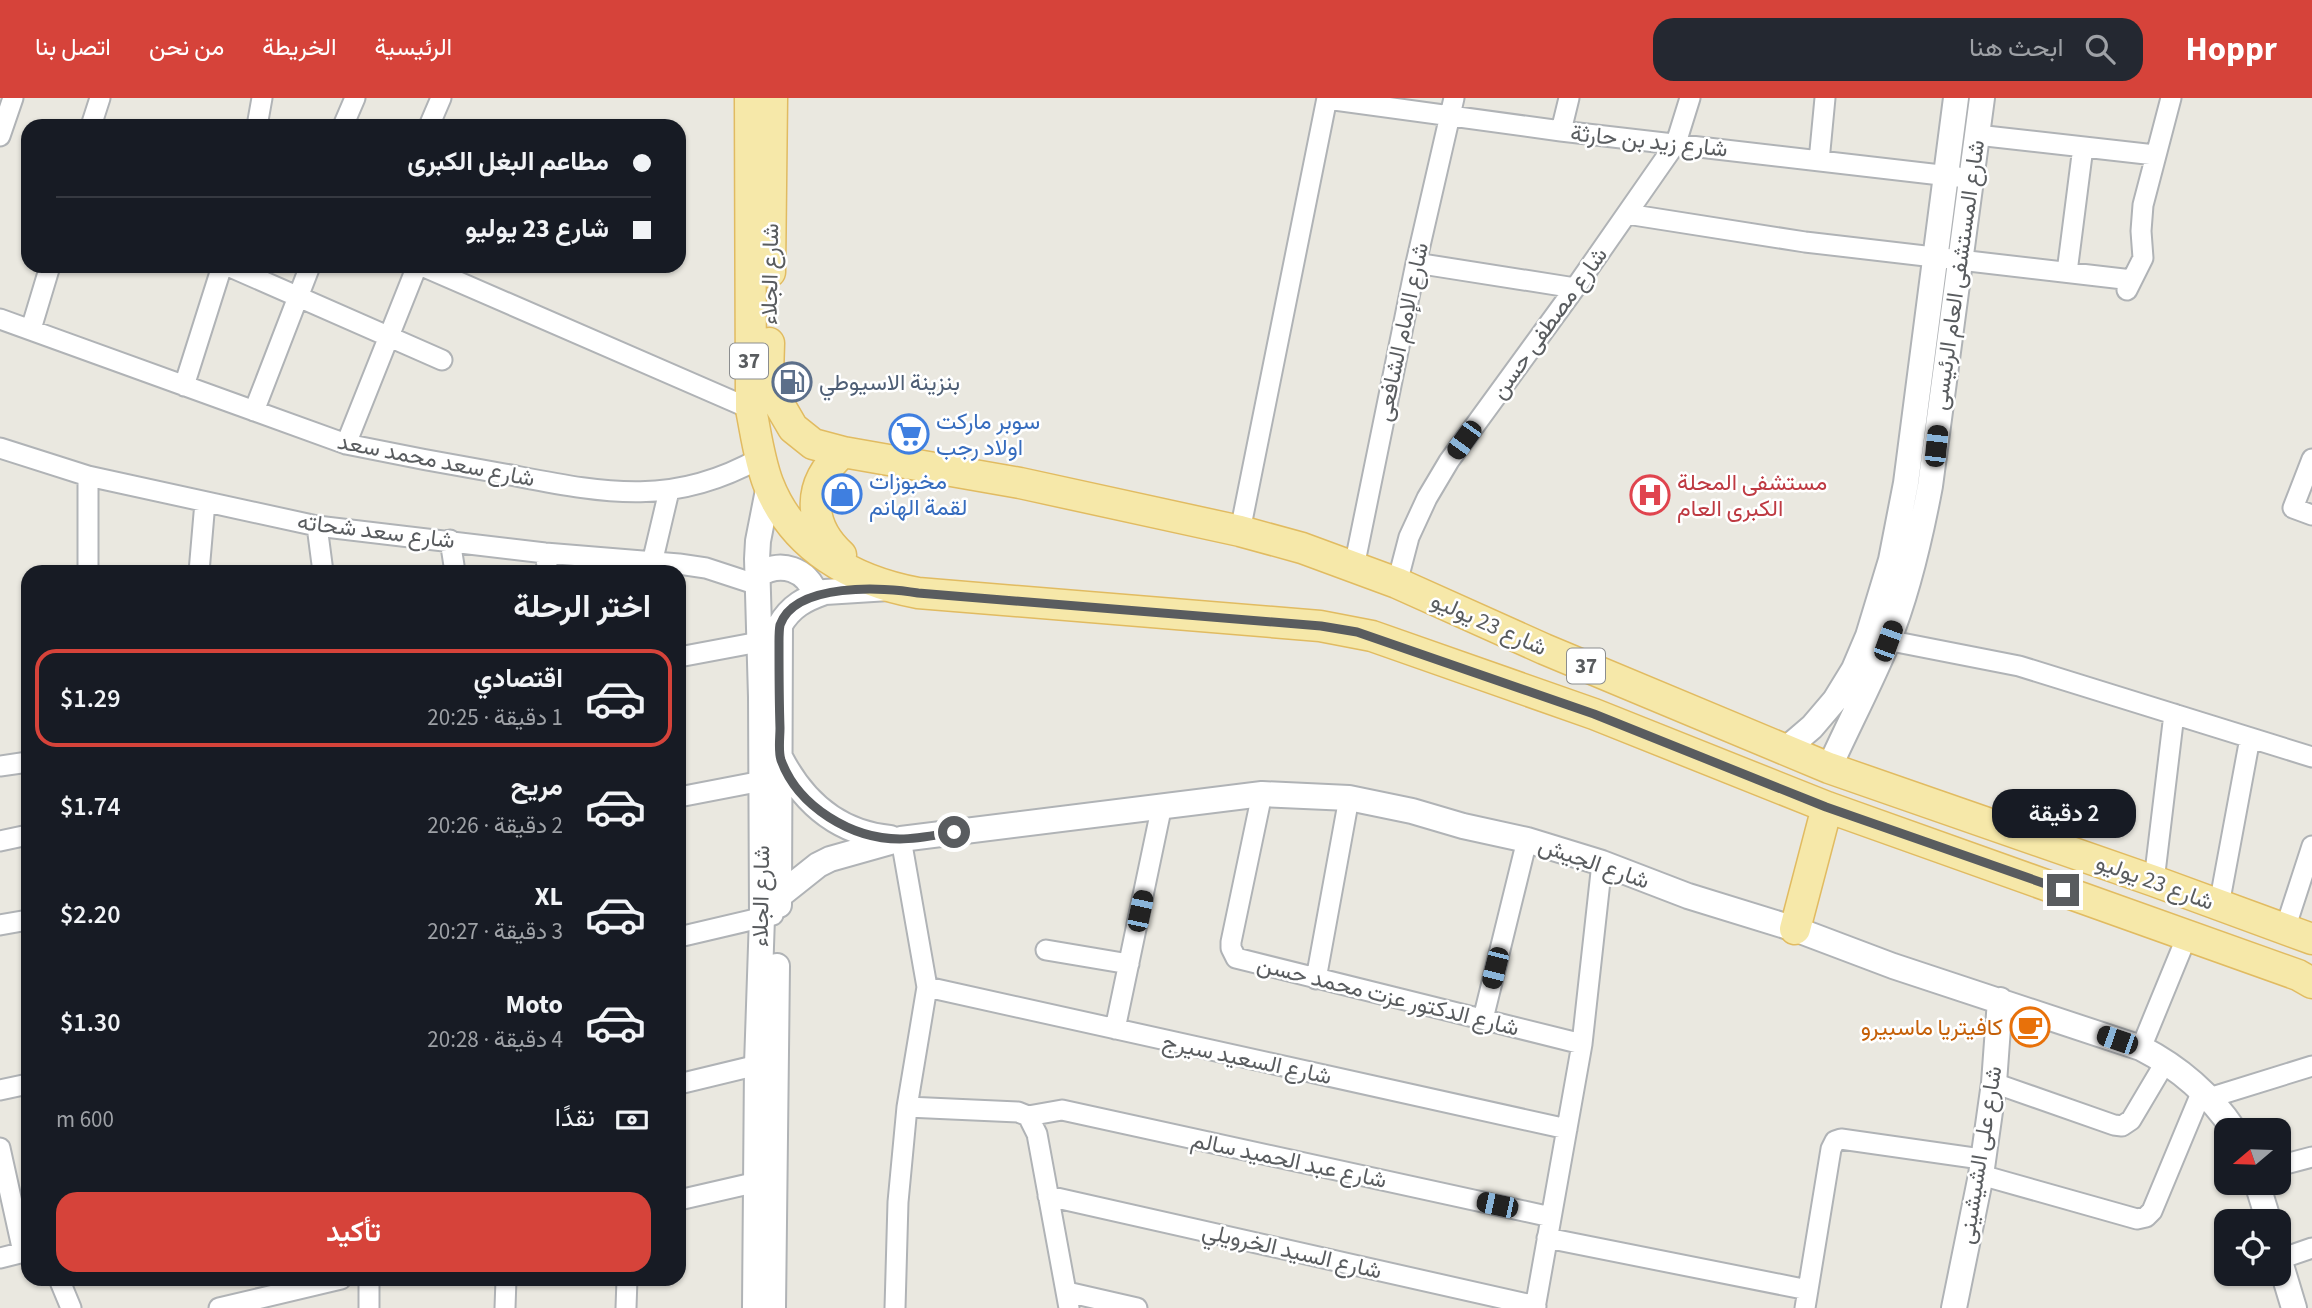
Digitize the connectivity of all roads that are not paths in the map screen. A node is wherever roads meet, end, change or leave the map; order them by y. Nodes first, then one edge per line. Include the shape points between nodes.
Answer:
1 (13, 98) edge
2 (100, 98) edge
3 (262, 98) edge
4 (355, 98) edge
5 (441, 98) edge
6 (750, 98) edge
7 (772, 98) edge
8 (1569, 98) edge
9 (1690, 98) edge
10 (1825, 98) edge
11 (1956, 98) edge
12 (1982, 98) edge
13 (2171, 98) edge
14 (1327, 99) edge
15 (1452, 106) edge
16 (96, 119) edge
17 (258, 119) edge
18 (346, 119) edge
19 (432, 119) edge
20 (1561, 131) junction
21 (1977, 135) junction
22 (0, 136) edge
23 (1676, 143) junction
24 (2083, 147) junction
25 (2155, 155) junction
26 (1819, 161) junction
27 (1946, 176) junction
28 (1972, 177) junction
29 (1627, 214) junction
30 (1935, 258) junction
31 (1961, 261) junction
32 (1416, 263) junction
33 (2067, 272) junction
34 (48, 273) edge
35 (223, 273) edge
36 (241, 273) edge
37 (307, 273) edge
38 (416, 273) edge
39 (435, 273) edge
40 (1576, 288) junction
41 (298, 297) junction
42 (0, 318) edge
43 (31, 329) junction
44 (389, 337) junction
45 (442, 359) dead end
46 (184, 386) junction
47 (1929, 394) junction
48 (751, 409) junction
49 (254, 411) junction
50 (346, 444) junction
51 (0, 447) edge
52 (843, 452) junction
53 (2312, 459) edge
54 (764, 471) junction
55 (88, 476) junction
56 (669, 491) junction
57 (205, 502) junction
58 (2312, 515) edge
59 (317, 526) junction
60 (1240, 531) junction
61 (450, 540) junction
62 (545, 552) junction
63 (652, 563) junction
64 (88, 565) edge
65 (200, 565) edge
66 (322, 565) edge
67 (454, 565) edge
68 (547, 565) edge
69 (674, 565) edge
70 (686, 566) edge
71 (1354, 568) junction
72 (865, 577) junction
73 (758, 580) junction
74 (1397, 583) junction
75 (892, 588) junction
76 (816, 595) junction
77 (1878, 639) junction
78 (759, 642) junction
79 (1544, 649) junction
80 (686, 656) edge
81 (1606, 674) junction
82 (1526, 691) junction
83 (1594, 714) junction
84 (2174, 714) junction
85 (2250, 738) junction
86 (1785, 750) junction
87 (2312, 757) edge
88 (780, 758) junction
89 (21, 763) edge
90 (0, 766) edge
91 (1829, 768) junction
92 (762, 781) junction
93 (1262, 794) junction
94 (686, 796) edge
95 (1349, 798) junction
96 (1162, 805) junction
97 (1826, 807) junction
98 (1999, 827) junction
99 (21, 836) edge
100 (901, 839) junction
101 (1527, 840) junction
102 (0, 841) edge
103 (2312, 846) edge
104 (1602, 863) junction
105 (1988, 863) junction
106 (2154, 881) junction
107 (2219, 905) junction
108 (773, 909) junction
109 (21, 921) edge
110 (0, 925) edge
111 (1795, 929) junction
112 (2298, 934) edge
113 (686, 935) edge
114 (2187, 936) junction
115 (1045, 950) dead end
116 (1129, 964) junction
117 (1317, 979) junction
118 (2312, 983) edge
119 (927, 988) junction
120 (2000, 1000) junction
121 (1483, 1019) junction
122 (1115, 1029) junction
123 (1582, 1044) junction
124 (2141, 1048) junction
125 (2166, 1061) junction
126 (766, 1063) junction
127 (2312, 1066) edge
128 (686, 1082) edge
129 (1993, 1083) junction
130 (21, 1086) edge
131 (0, 1090) edge
132 (2206, 1095) junction
133 (907, 1107) junction
134 (1028, 1116) junction
135 (2224, 1118) edge
136 (1567, 1129) junction
137 (0, 1148) edge
138 (2312, 1157) edge
139 (2291, 1163) edge
140 (1981, 1167) junction
141 (765, 1180) junction
142 (1048, 1196) junction
143 (686, 1198) edge
144 (1551, 1217) junction
145 (21, 1235) edge
146 (1547, 1238) junction
147 (2312, 1248) edge
148 (21, 1253) edge
149 (2291, 1254) edge
150 (0, 1258) edge
151 (62, 1286) edge
152 (312, 1286) edge
153 (369, 1286) edge
154 (506, 1286) edge
155 (627, 1286) edge
156 (2288, 1286) edge
157 (1807, 1299) edge
158 (1068, 1300) edge
159 (893, 1307) edge
160 (1536, 1307) edge
161 (71, 1308) edge
162 (219, 1308) edge
163 (369, 1308) edge
164 (505, 1308) edge
165 (626, 1308) edge
166 (755, 1308) edge
167 (773, 1308) edge
168 (1137, 1308) edge
169 (1954, 1308) edge
170 (2294, 1308) edge

1 - 22 street
2 - 16 street
3 - 17 street
4 - 18 street
5 - 19 street
6 - 48 main road, شارع الجلاء / 37
7 - 52 main road, شارع الجلاء / 37 via 768,375 776,401 793,428 813,444
8 - 20 street
9 - 23 street, شارع مصطفى حسن
10 - 26 street
11 - 27 street, شارع المستشفى العام الرئيسى
12 - 21 street, شارع المستشفى العام الرئيسى
13 - 25 street
14 - 15 street, شارع زيد بن حارثة
14 - 60 street
15 - 20 street, شارع زيد بن حارثة
15 - 32 street, شارع الإمام الشافعى
20 - 23 street, شارع زيد بن حارثة
21 - 24 street
21 - 28 street, شارع المستشفى العام الرئيسى
23 - 26 street, شارع زيد بن حارثة
23 - 29 street, شارع مصطفى حسن
24 - 25 street
24 - 33 street
25 - 33 street via 2143,205 2143,258 2129,285
26 - 27 street, شارع زيد بن حارثة
27 - 28 street, شارع زيد بن حارثة
27 - 30 street, شارع المستشفى العام الرئيسى
28 - 31 street, شارع المستشفى العام الرئيسى
29 - 30 street
29 - 40 street, شارع مصطفى حسن
30 - 31 street
30 - 47 street, شارع المستشفى العام الرئيسى
31 - 33 street
31 - 47 street, شارع المستشفى العام الرئيسى
32 - 40 street
32 - 71 street, شارع الإمام الشافعى
34 - 43 street
35 - 46 street
36 - 41 street
37 - 41 street
38 - 44 street
39 - 48 street
40 - 74 street, شارع مصطفى حسن via 1449,461 1409,537
41 - 44 street
41 - 49 street
42 - 43 street, شارع سعد محمد سعد
43 - 46 street, شارع سعد محمد سعد
44 - 45 street
44 - 50 street
46 - 49 street, شارع سعد محمد سعد
47 - 77 street, شارع المستشفى العام الرئيسى
48 - 54 main road, شارع الجلاء / 37
49 - 50 street, شارع سعد محمد سعد
50 - 56 street, شارع سعد محمد سعد via 598,491
51 - 55 street, شارع سعد شحاته
52 - 60 main road, شارع 23 يوليو / 37 via 1020,483
52 - 72 main road via 822,475 815,505 833,548
53 - 58 street via 2293,508
54 - 56 street, شارع سعد محمد سعد
54 - 72 main road, شارع الجلاء / 37 via 791,523 816,551
54 - 73 street, شارع الجلاء
55 - 57 street, شارع سعد شحاته
55 - 64 street
56 - 63 street
57 - 59 street, شارع سعد شحاته
57 - 65 street
59 - 61 street, شارع سعد شحاته
59 - 66 street
60 - 71 main road, شارع 23 يوليو / 37
61 - 62 street, شارع سعد شحاته
61 - 67 street
62 - 63 street, شارع سعد شحاته
62 - 68 street
63 - 69 street, شارع سعد شحاته
70 - 73 street, شارع سعد شحاته
71 - 74 main road, شارع 23 يوليو / 37
72 - 75 main road, شارع 23 يوليو / 37
73 - 76 street via 778,567 793,569 810,582
73 - 78 street, شارع الجلاء
74 - 79 main road, شارع 23 يوليو / 37
75 - 76 street, شارع الجلاء
75 - 82 main road, شارع 23 يوليو / 37 via 1339,628
76 - 88 street, شارع الجلاء via 792,608 780,625
77 - 84 street via 2019,666
77 - 86 street, شارع المستشفى العام الرئيسى via 1835,700
77 - 91 street, شارع المستشفى العام الرئيسى
78 - 80 street
78 - 92 street, شارع الجلاء
79 - 81 main road, شارع 23 يوليو / 37
79 - 82 main road via 1544,674
81 - 83 main road via 1598,677 1589,691
81 - 86 main road, شارع 23 يوليو / 37
82 - 83 main road, شارع 23 يوليو / 37
83 - 97 main road, شارع 23 يوليو / 37
84 - 85 street
84 - 106 street
85 - 87 street
85 - 107 street
86 - 91 main road, شارع 23 يوليو / 37
88 - 100 street, شارع الجيش via 792,781 828,817 851,830
88 - 108 street, شارع الجلاء
89 - 90 street
91 - 98 main road, شارع 23 يوليو / 37
92 - 94 street
92 - 108 street, شارع الجلاء
93 - 95 street, شارع الجيش
93 - 96 street, شارع الجيش
93 - 117 street, شارع الدكتور عزت محمد حسن via 1231,948 1239,960
95 - 101 street, شارع الجيش
95 - 117 street
96 - 100 street, شارع الجيش
96 - 116 street
97 - 105 main road, شارع 23 يوليو / 37
97 - 111 main road
98 - 105 main road
98 - 106 main road, شارع 23 يوليو / 37
99 - 102 street
100 - 108 street, شارع الجيش via 818,865
100 - 119 street
101 - 104 street, شارع الجيش
101 - 121 street
103 - 112 street
104 - 111 street, شارع الجيش
104 - 123 street
105 - 114 main road, شارع 23 يوليو / 37
106 - 107 main road, شارع 23 يوليو / 37
107 - 112 main road, شارع 23 يوليو / 37
108 - 113 street
108 - 126 street, شارع الجلاء
109 - 110 street
111 - 120 street, شارع الجيش
114 - 118 main road, شارع 23 يوليو / 37
114 - 124 street
115 - 116 street
116 - 122 street
117 - 121 street, شارع الدكتور عزت محمد حسن
119 - 122 street, شارع السعيد سيرج
119 - 133 street
120 - 124 street, شارع الجيش
120 - 129 street, شارع على الشيشينى
121 - 123 street, شارع الدكتور عزت محمد حسن
122 - 136 street, شارع السعيد سيرج
123 - 136 street
124 - 125 street, شارع الجيش
125 - 129 street via 2123,1126
125 - 132 street, شارع الجيش
126 - 128 street
126 - 141 street, شارع الجلاء
127 - 132 street
129 - 140 street, شارع على الشيشينى
130 - 131 street
132 - 135 street, شارع الجيش
132 - 140 street via 2146,1217 2137,1219
133 - 134 street, شارع عبد الحميد سالم
133 - 159 street
134 - 142 street via 1037,1134
134 - 144 street, شارع عبد الحميد سالم via 1062,1110
136 - 144 street
137 - 145 street
138 - 139 street
140 - 157 street via 1835,1141
140 - 169 street, شارع على الشيشينى
141 - 143 street
141 - 166 street, شارع الجلاء
141 - 167 street, شارع الجلاء
142 - 158 street
142 - 160 street, شارع السيد الخرويلي
144 - 146 street
146 - 157 street
146 - 160 street
147 - 149 street
148 - 150 street
151 - 161 street
152 - 162 street
153 - 163 street
154 - 164 street
155 - 165 street
156 - 170 street
158 - 168 street

